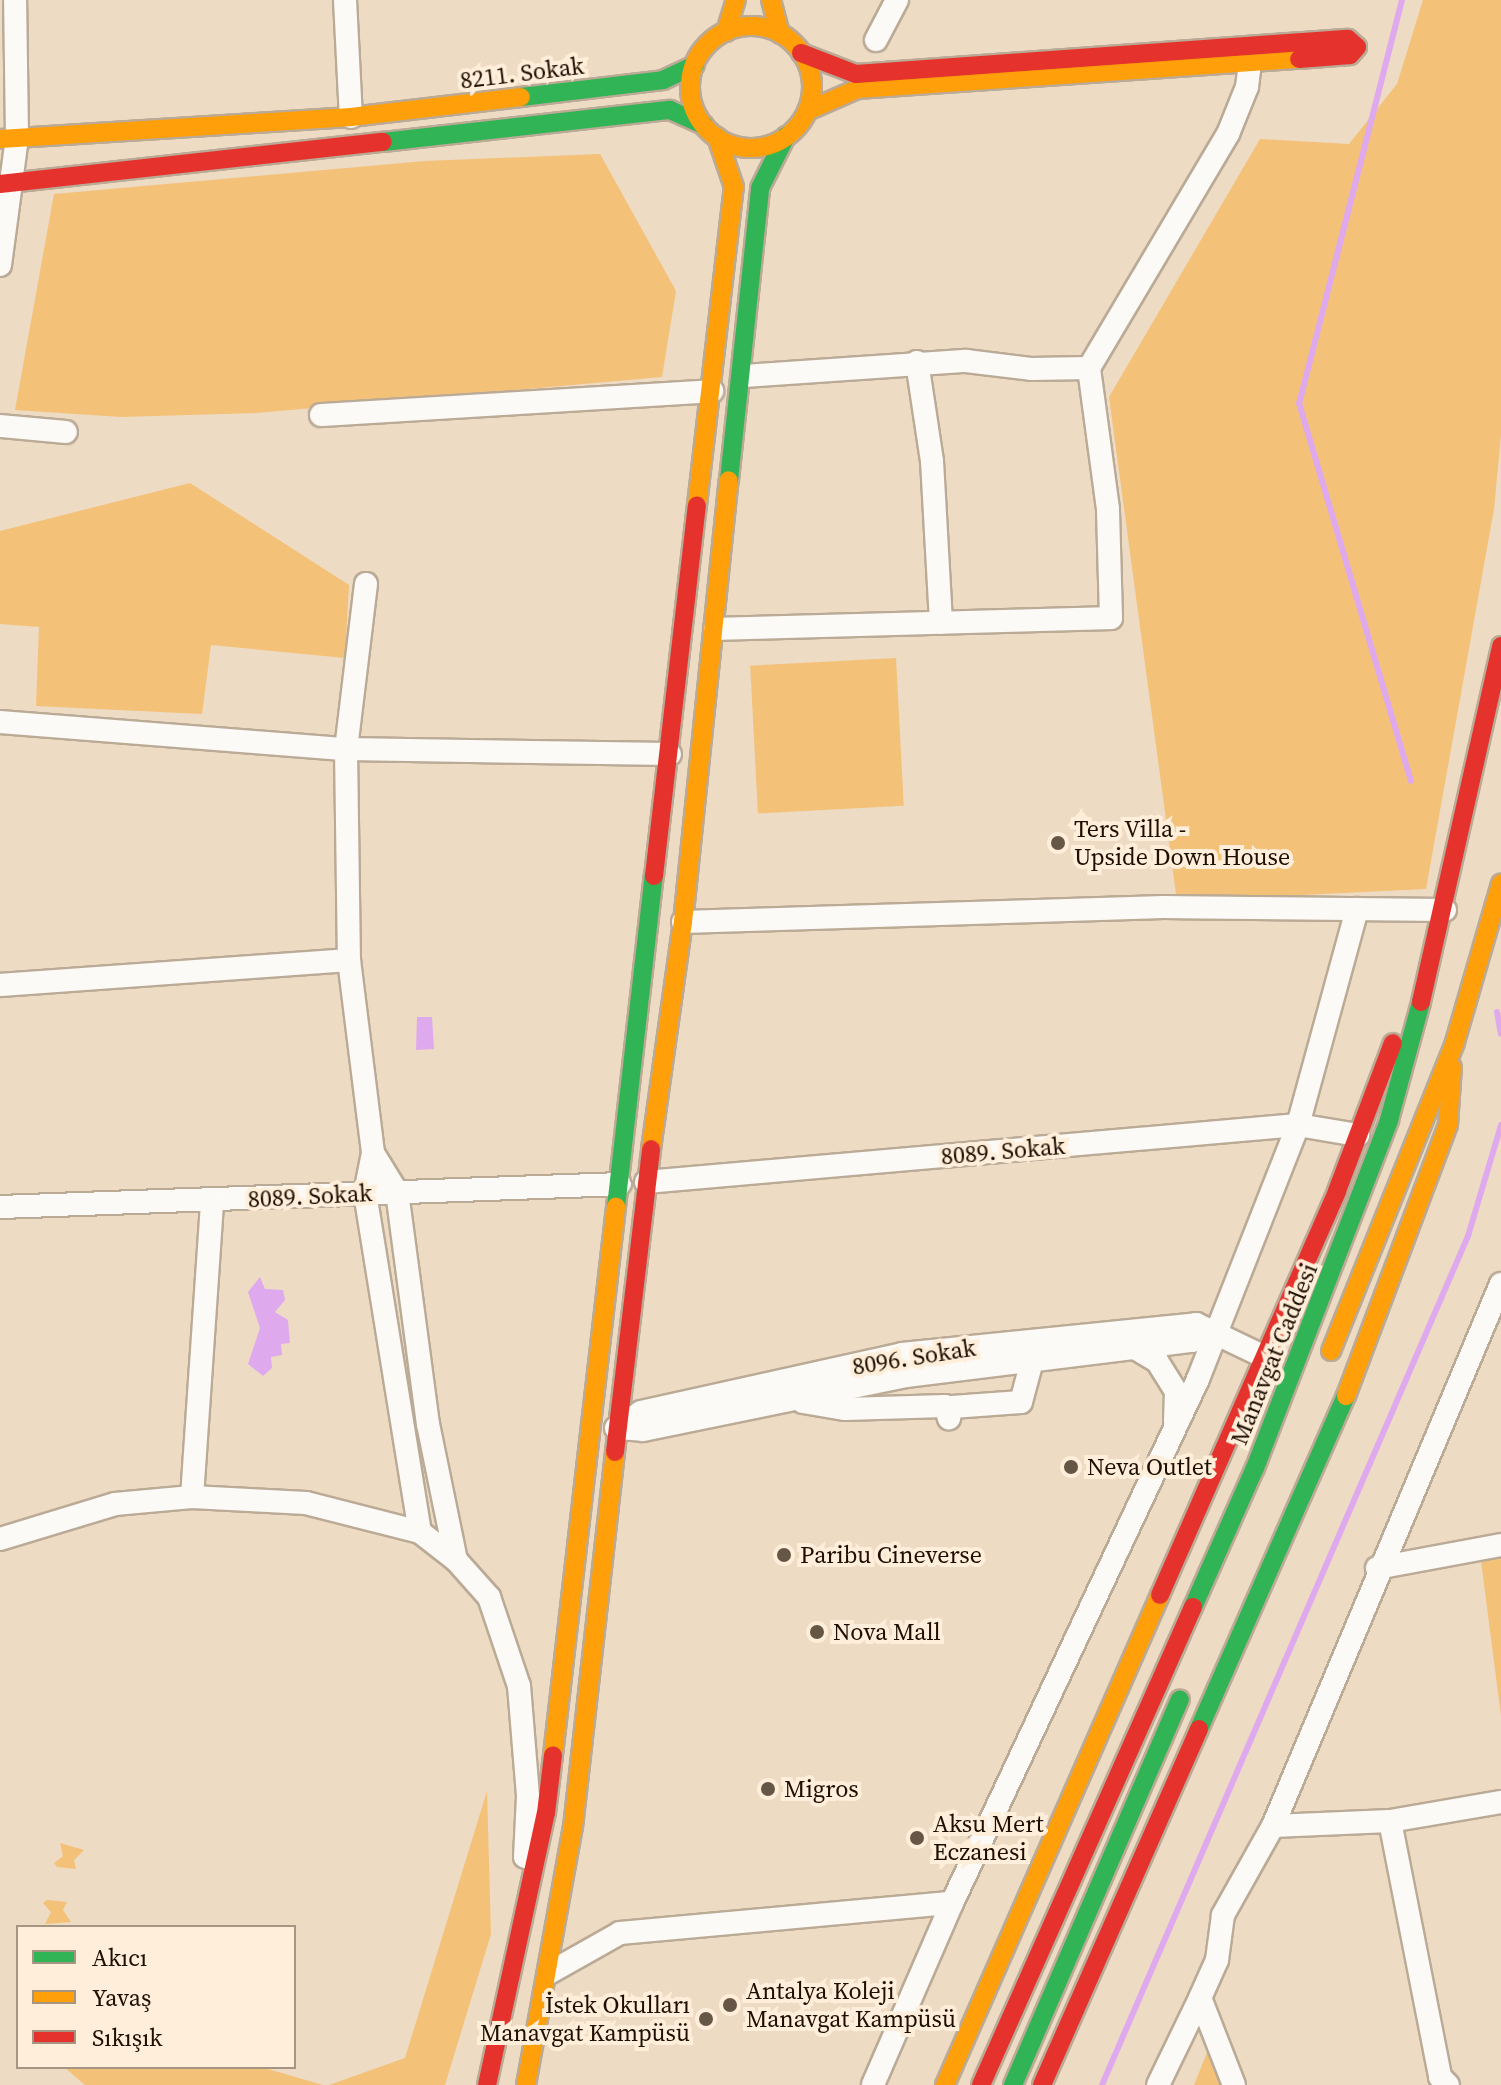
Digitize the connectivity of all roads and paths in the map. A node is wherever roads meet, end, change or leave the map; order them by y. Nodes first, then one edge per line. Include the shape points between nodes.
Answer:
1 (15, 0) edge
2 (345, 0) edge
3 (736, 0) edge
4 (771, 0) edge
5 (897, 0) edge
6 (726, 32) junction
7 (780, 34) junction
8 (876, 40) dead end
9 (801, 53) junction
10 (1250, 62) junction
11 (695, 65) junction
12 (807, 111) junction
13 (351, 117) junction
14 (710, 131) junction
15 (786, 136) junction
16 (8, 138) edge
17 (6, 184) edge
18 (0, 265) edge
19 (917, 362) junction
20 (1089, 368) junction
21 (744, 376) junction
22 (712, 391) junction
23 (321, 415) dead end
24 (0, 426) edge
25 (66, 432) dead end
26 (366, 584) dead end
27 (941, 623) junction
28 (715, 629) junction
29 (1501, 646) edge
30 (0, 722) edge
31 (346, 749) junction
32 (670, 754) junction
33 (1501, 884) edge
34 (1357, 909) junction
35 (1445, 910) junction
36 (683, 922) junction
37 (349, 960) junction
38 (1428, 976) junction
39 (0, 985) edge
40 (1455, 1042) junction
41 (1298, 1125) junction
42 (1358, 1135) junction
43 (373, 1153) junction
44 (646, 1182) junction
45 (620, 1184) junction
46 (397, 1192) junction
47 (365, 1193) junction
48 (212, 1201) junction
49 (0, 1207) edge
50 (1501, 1284) edge
51 (1214, 1334) junction
52 (1135, 1348) junction
53 (1265, 1357) junction
54 (1032, 1361) junction
55 (1322, 1373) dead end
56 (790, 1400) junction
57 (621, 1426) junction
58 (1175, 1427) junction
59 (589, 1434) junction
60 (192, 1497) junction
61 (420, 1532) junction
62 (0, 1539) edge
63 (1501, 1545) edge
64 (456, 1560) junction
65 (1377, 1568) junction
66 (1189, 1680) dead end
67 (1501, 1802) edge
68 (1390, 1821) junction
69 (1273, 1826) junction
70 (952, 1903) junction
71 (521, 1937) junction
72 (549, 1973) junction
73 (1200, 1998) junction
74 (945, 2082) edge
75 (487, 2085) edge
76 (526, 2085) edge
77 (873, 2085) edge
78 (981, 2085) edge
79 (1013, 2085) edge
80 (1042, 2085) edge
81 (1158, 2085) edge
82 (1234, 2085) edge
83 (1448, 2085) edge

1 - 16 street
2 - 13 street
3 - 6 main road
4 - 7 main road
5 - 8 street
6 - 7 main road via 752,25
6 - 11 main road via 713,39
7 - 9 main road
9 - 10 main road via 856,74 1348,39 1357,47 1350,55
9 - 12 main road via 811,77
10 - 12 main road via 857,89
10 - 20 street via 1247,87 1228,134
11 - 13 main road, 8211. Sokak via 663,80
11 - 14 main road via 691,96
12 - 15 main road
13 - 16 main road, 8211. Sokak
14 - 15 main road via 743,148 762,147
14 - 17 main road via 670,110
14 - 22 main road via 734,187
15 - 21 main road via 760,188
16 - 17 street
17 - 18 street
19 - 20 street
19 - 21 street
19 - 27 street via 932,461
20 - 27 street via 1108,509 1111,618
21 - 28 main road
22 - 23 street
22 - 32 main road
24 - 25 street
26 - 31 street
27 - 28 street
28 - 36 main road
29 - 35 main road, Manavgat Caddesi
30 - 31 street
31 - 32 street
31 - 37 street
32 - 45 main road
33 - 40 main road
34 - 35 street
34 - 36 street via 1006,910
34 - 41 street
35 - 38 main road, Manavgat Caddesi
36 - 44 main road
37 - 39 street
37 - 43 street
38 - 42 main road via 1398,1031
38 - 78 main road, Manavgat Caddesi via 1389,1120 1303,1349
40 - 55 main road
40 - 80 main road via 1448,1125 1350,1387
41 - 42 street, 8089. Sokak
41 - 44 street, 8089. Sokak
41 - 51 street
42 - 53 main road
43 - 46 street
43 - 47 street
44 - 57 main road
45 - 46 street, 8089. Sokak
45 - 59 main road
46 - 47 street, 8089. Sokak
46 - 64 street via 428,1424
47 - 48 street, 8089. Sokak
47 - 61 street
48 - 49 street, 8089. Sokak
48 - 60 street
50 - 65 street
51 - 52 street, 8096. Sokak
51 - 53 street, 8096. Sokak
51 - 57 street, 8096. Sokak via 1196,1324 902,1354 641,1412
51 - 58 street
52 - 54 street, 8096. Sokak
52 - 58 street via 1157,1361 1176,1392
53 - 74 main road
54 - 56 street, 8096. Sokak via 906,1376
54 - 56 street via 1021,1402 952,1407 949,1418 945,1406 845,1409
56 - 57 street, 8096. Sokak via 643,1430
57 - 59 street, 8096. Sokak
57 - 72 main road via 573,1827
58 - 70 street
59 - 71 main road via 546,1813
60 - 61 street via 306,1503
60 - 62 street via 115,1504
61 - 64 street
63 - 65 street
64 - 71 street via 489,1597 519,1686 528,1796
65 - 69 street
66 - 79 main road
67 - 68 street
68 - 69 street
68 - 83 street via 1440,2077
69 - 73 street via 1223,1915 1217,1960
70 - 72 street via 620,1933
70 - 77 street
71 - 75 main road
72 - 76 main road
73 - 81 street
73 - 82 street

